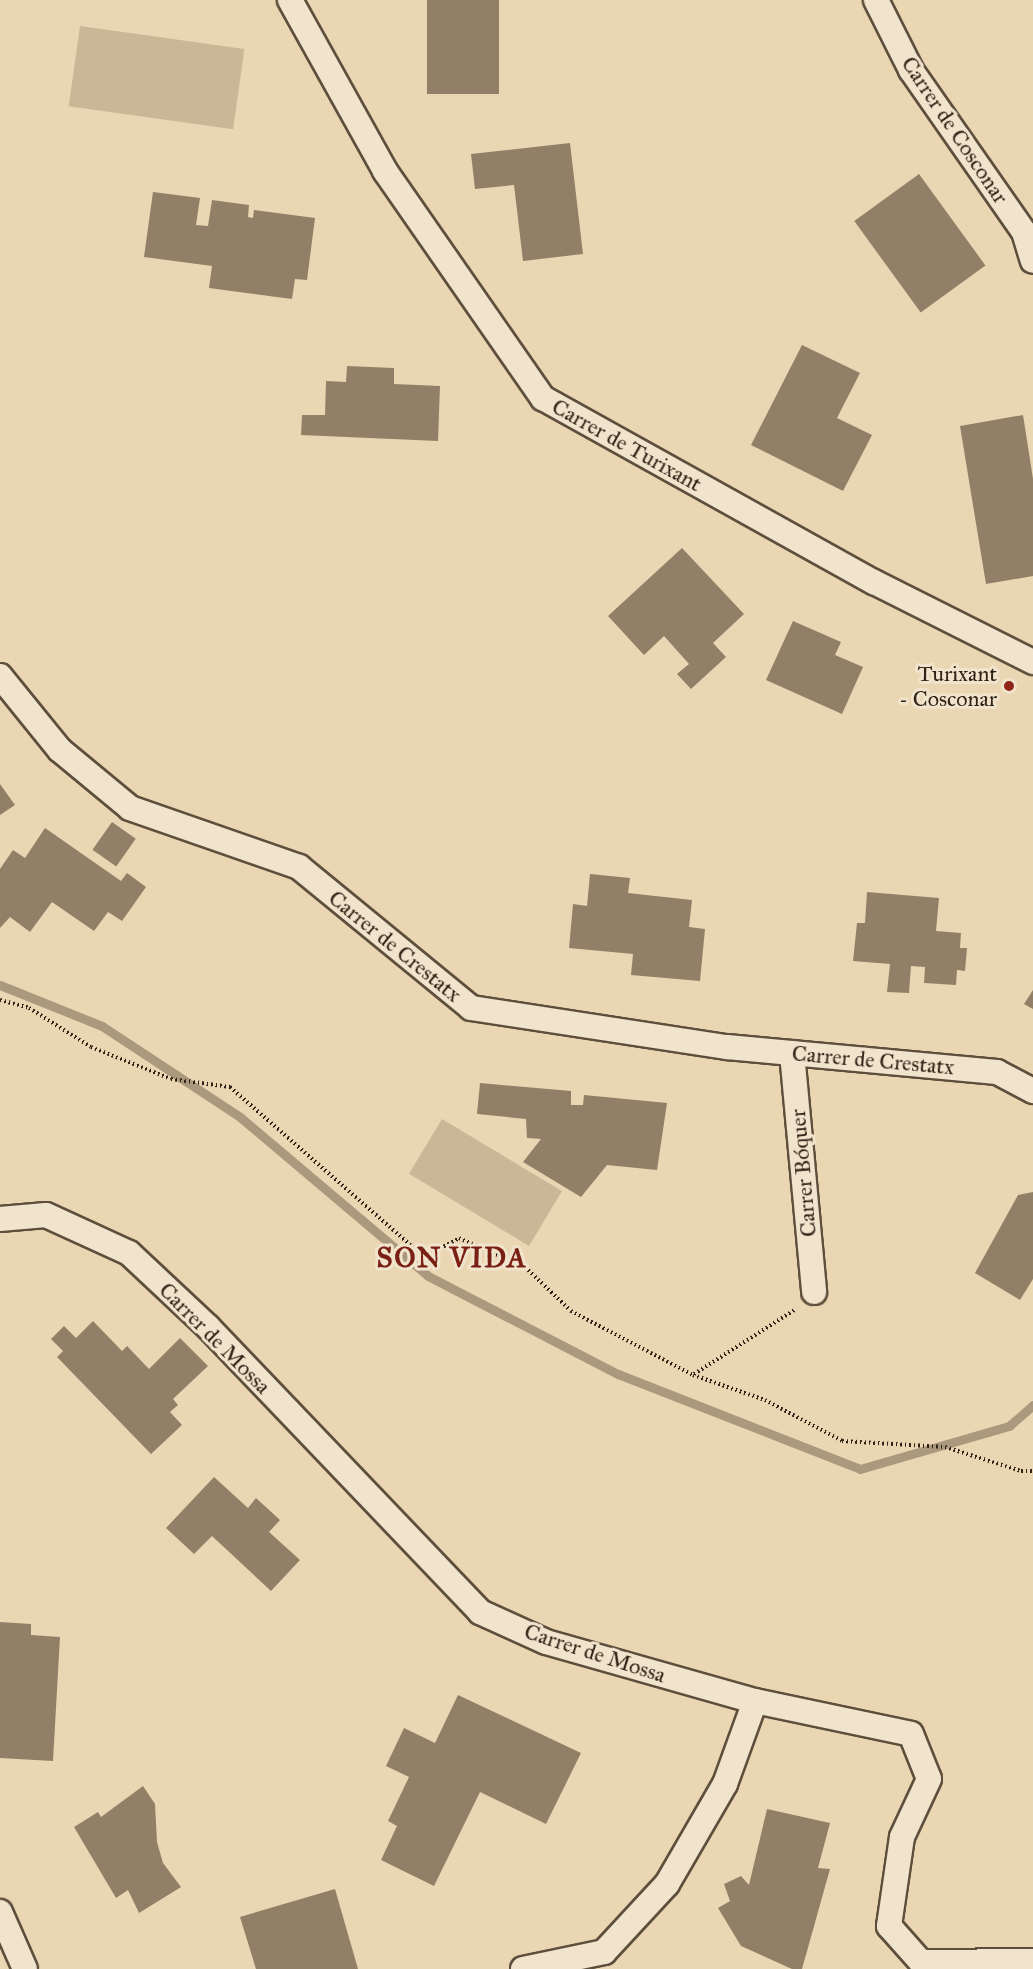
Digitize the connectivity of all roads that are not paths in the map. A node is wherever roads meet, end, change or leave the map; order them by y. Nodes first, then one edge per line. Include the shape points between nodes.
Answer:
1 (290, 0) edge
2 (876, 0) edge
3 (1033, 261) edge
4 (1033, 662) edge
5 (0, 676) edge
6 (792, 1053) junction
7 (1033, 1091) edge
8 (0, 1219) edge
9 (814, 1292) dead end
10 (755, 1701) junction
11 (0, 1912) edge
12 (1033, 1961) edge
13 (25, 1969) edge
14 (523, 1969) edge

1 - 4 street, Carrer de Turixant via 385,171 543,398 873,582
2 - 3 street, Carrer de Cosconar via 911,70 1024,232
5 - 6 street, Carrer de Crestatx via 60,750 130,808 299,867 471,1008
6 - 7 street, Carrer de Crestatx via 997,1072
6 - 9 street, Carrer Bóquer
8 - 10 street, Carrer de Mossa via 46,1215 129,1254 208,1328 480,1612 546,1642
10 - 12 street, Carrer de Mossa via 911,1734 929,1779 902,1837 889,1926 921,1962
10 - 14 street via 725,1784 667,1884 604,1952
11 - 13 street

